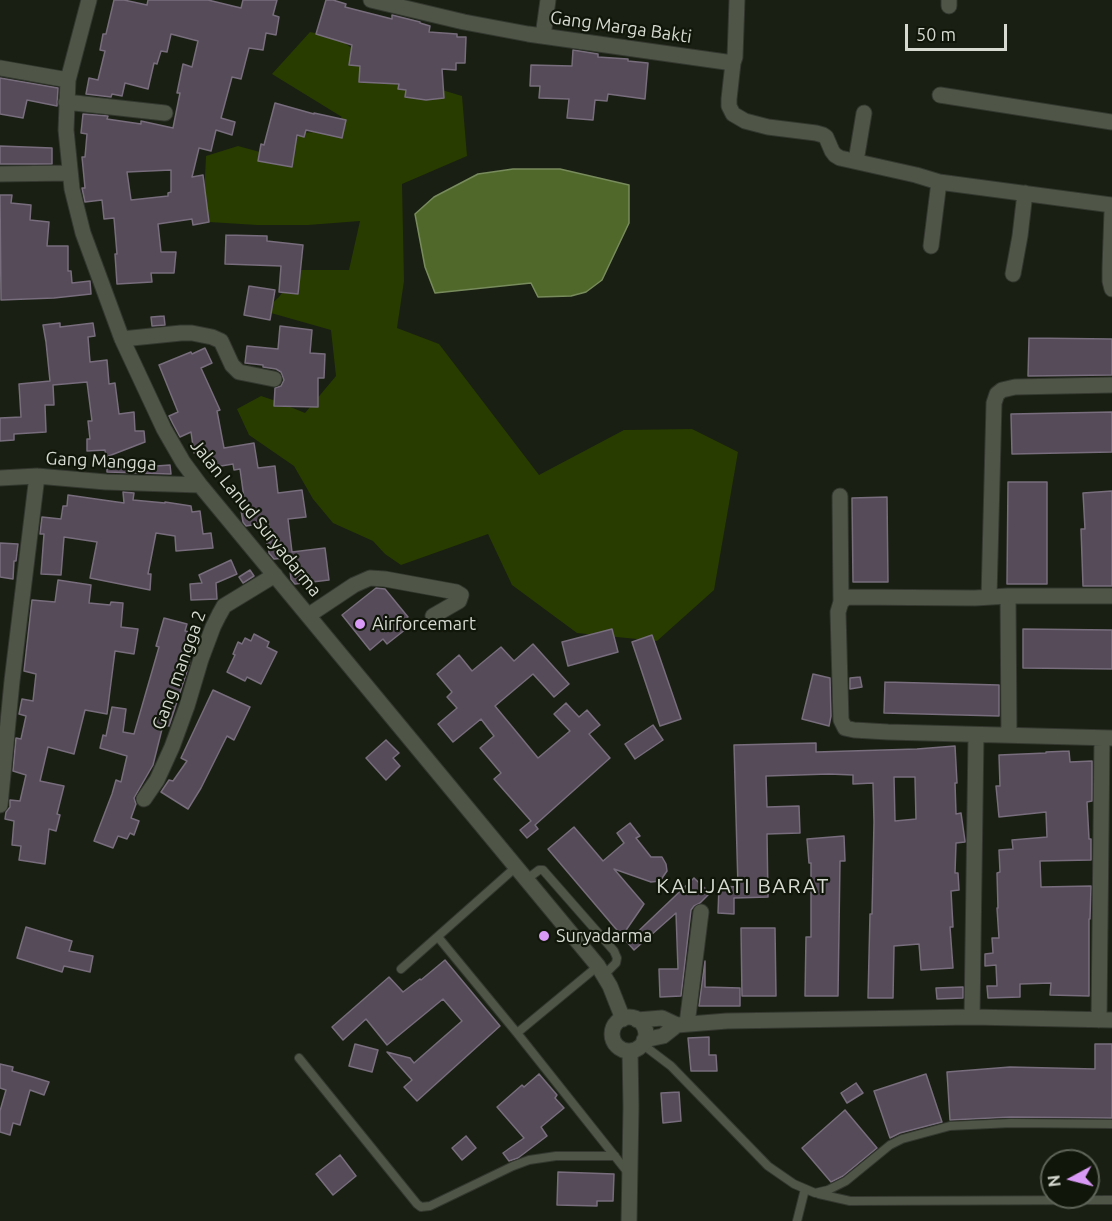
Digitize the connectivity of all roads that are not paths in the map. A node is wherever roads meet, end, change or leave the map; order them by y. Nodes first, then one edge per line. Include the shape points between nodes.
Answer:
1 (89, 0) edge
2 (371, 0) edge
3 (548, 0) edge
4 (737, 0) edge
5 (543, 36) junction
6 (733, 63) junction
7 (0, 68) edge
8 (68, 80) junction
9 (940, 95) dead end
10 (66, 102) junction
11 (165, 113) dead end
12 (864, 113) dead end
13 (1112, 122) edge
14 (856, 161) junction
15 (70, 173) junction
16 (0, 174) edge
17 (939, 182) junction
18 (1025, 193) junction
19 (1112, 205) edge
20 (1112, 210) edge
21 (931, 246) dead end
22 (1013, 274) dead end
23 (1112, 289) edge
24 (122, 339) junction
25 (274, 379) dead end
26 (1112, 386) edge
27 (37, 477) junction
28 (0, 478) edge
29 (200, 485) junction
30 (840, 496) dead end
31 (275, 575) junction
32 (1008, 596) junction
33 (1112, 596) edge
34 (989, 597) junction
35 (841, 602) junction
36 (309, 615) junction
37 (433, 616) dead end
38 (6, 680) edge
39 (976, 735) junction
40 (1009, 735) junction
41 (1107, 738) edge
42 (144, 799) dead end
43 (0, 805) edge
44 (516, 867) junction
45 (527, 879) junction
46 (701, 912) dead end
47 (438, 937) junction
48 (401, 969) dead end
49 (601, 970) junction
50 (972, 1017) junction
51 (630, 1019) junction
52 (1106, 1020) edge
53 (682, 1024) junction
54 (517, 1033) junction
55 (639, 1045) junction
56 (299, 1058) dead end
57 (1112, 1124) edge
58 (615, 1156) junction
59 (630, 1176) junction
60 (805, 1189) junction
61 (815, 1193) junction
62 (1112, 1200) edge
63 (629, 1221) edge
64 (797, 1221) edge

1 - 8 street, Jalan Lanud Suryadarma
2 - 5 street, Gang Marga Bakti
3 - 5 street
4 - 6 street
5 - 6 street, Gang Marga Bakti
6 - 14 street via 729,99 733,114 768,127 823,135 835,155
7 - 8 street
8 - 10 street, Jalan Lanud Suryadarma
9 - 13 street
10 - 11 street
10 - 15 street, Jalan Lanud Suryadarma
12 - 14 street
14 - 17 street
15 - 16 street
15 - 24 street, Jalan Lanud Suryadarma via 83,233
17 - 18 street
17 - 21 street
18 - 19 street
18 - 22 street
20 - 23 street
24 - 25 street via 181,333 212,337 221,341 236,369
24 - 29 street, Jalan Lanud Suryadarma via 164,429
26 - 34 street via 1015,387 997,394
27 - 28 street, Gang Mangga
27 - 29 street, Gang Mangga
27 - 38 street
29 - 31 street, Jalan Lanud Suryadarma
30 - 35 street
31 - 36 street, Jalan Lanud Suryadarma
31 - 42 street, Gang mangga 2 via 224,606 201,659 172,747
32 - 33 street
32 - 34 street
32 - 40 street
34 - 35 street via 847,597
35 - 39 street via 840,701 845,728
36 - 37 street via 370,578 461,596
36 - 44 street, Jalan Lanud Suryadarma
38 - 43 street
39 - 40 street
39 - 50 street
40 - 41 street
41 - 52 street
44 - 45 street, Jalan Lanud Suryadarma
44 - 47 lane
45 - 49 street, Jalan Lanud Suryadarma
45 - 49 lane via 543,870 614,951 616,963
46 - 53 street
47 - 48 lane
47 - 54 lane
49 - 51 street, Jalan Lanud Suryadarma via 617,1003
49 - 54 lane
50 - 52 street
50 - 53 street
51 - 53 street via 662,1018
51 - 55 street via 641,1023 645,1031
51 - 55 street via 614,1026 612,1038 619,1048
53 - 55 street
54 - 58 lane
55 - 59 street via 631,1107
55 - 60 lane via 671,1066 768,1166
56 - 58 lane via 422,1207 530,1160
57 - 61 lane via 950,1126 902,1139 846,1181
58 - 59 lane
59 - 63 street
60 - 61 lane
60 - 64 lane
61 - 62 lane via 850,1201

